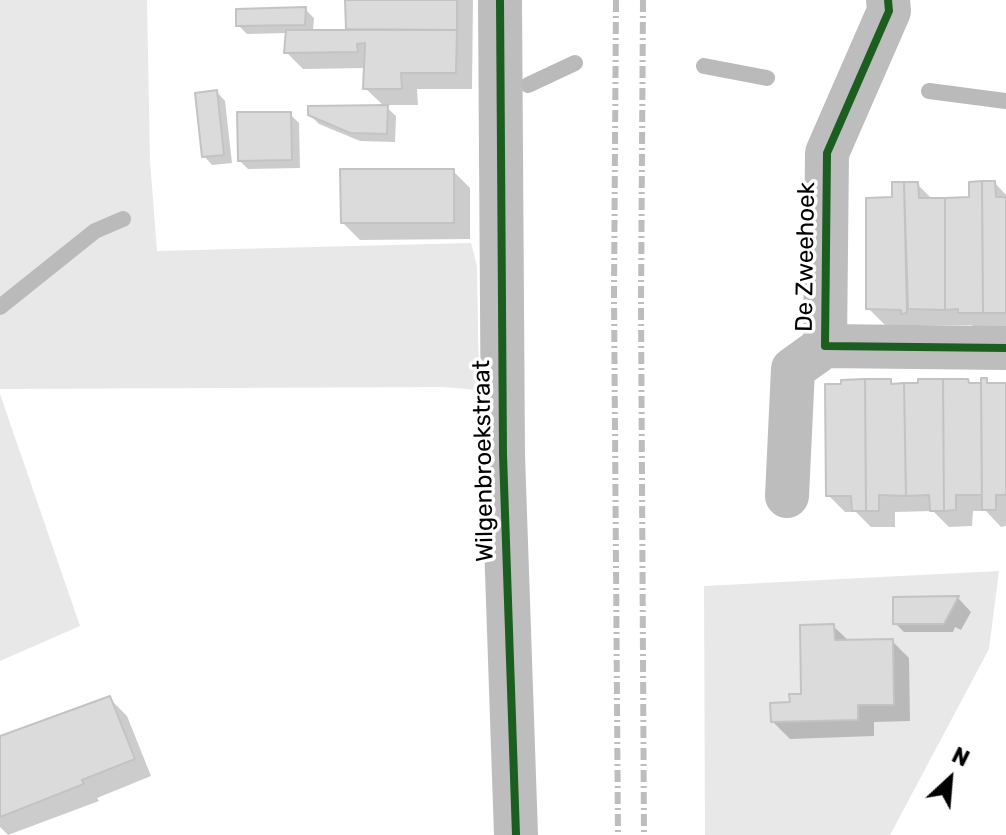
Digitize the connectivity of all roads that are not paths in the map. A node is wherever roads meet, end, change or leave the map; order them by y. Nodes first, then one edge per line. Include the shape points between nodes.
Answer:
1 (500, 0) edge
2 (888, 0) edge
3 (825, 346) junction
4 (1006, 348) edge
5 (787, 496) dead end
6 (516, 835) edge

1 - 6 street, Wilgenbroekstraat via 503,455
2 - 3 street, De Zweehoek via 889,11 827,153
3 - 4 street, De Zweehoek
3 - 5 street, De Zweehoek via 793,369

